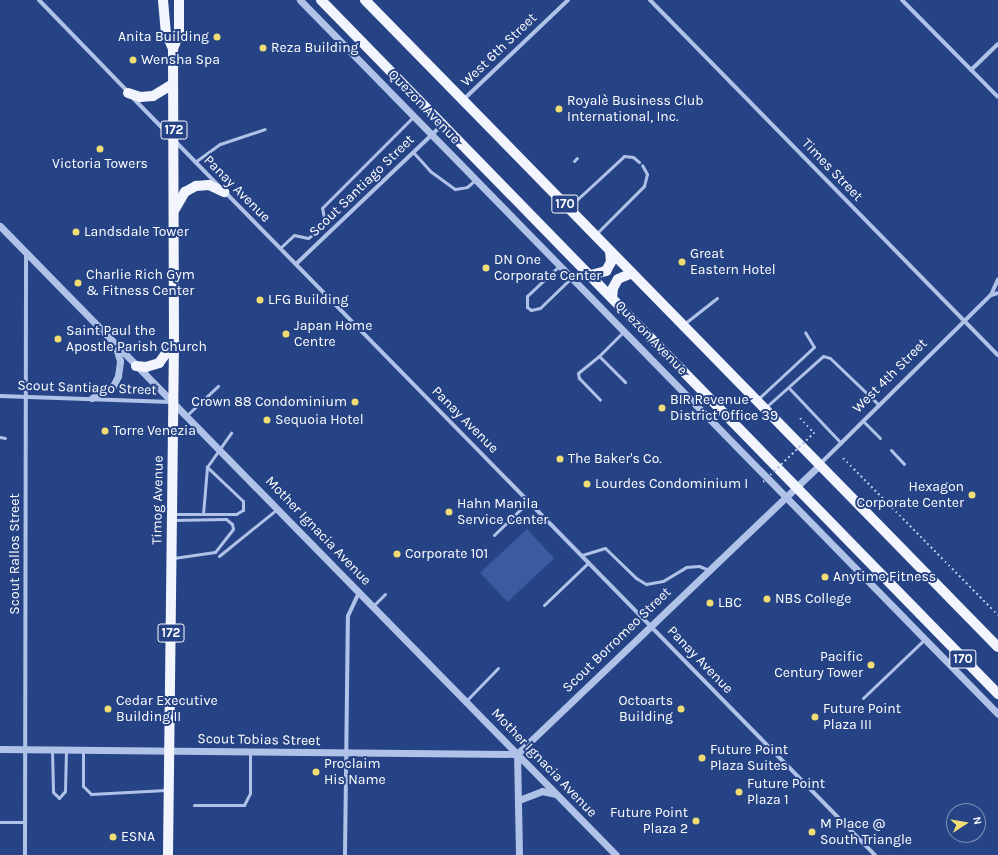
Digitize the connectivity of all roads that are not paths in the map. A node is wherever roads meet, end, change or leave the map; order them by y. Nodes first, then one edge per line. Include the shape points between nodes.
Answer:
1 (39, 0) edge
2 (163, 0) edge
3 (179, 0) edge
4 (300, 0) edge
5 (321, 0) edge
6 (365, 0) edge
7 (568, 0) edge
8 (650, 0) edge
9 (902, 0) edge
10 (998, 44) edge
11 (173, 49) junction
12 (971, 70) junction
13 (173, 84) junction
14 (128, 93) junction
15 (998, 97) edge
16 (464, 100) junction
17 (413, 117) junction
18 (443, 123) junction
19 (265, 129) dead end
20 (431, 135) junction
21 (174, 141) junction
22 (412, 152) junction
23 (577, 158) dead end
24 (574, 161) dead end
25 (195, 162) junction
26 (639, 162) dead end
27 (642, 165) dead end
28 (476, 180) junction
29 (224, 192) junction
30 (569, 207) junction
31 (174, 211) junction
32 (0, 226) edge
33 (595, 235) junction
34 (280, 248) junction
35 (610, 251) junction
36 (26, 253) junction
37 (296, 264) junction
38 (560, 265) junction
39 (632, 273) junction
40 (591, 275) junction
41 (572, 277) junction
42 (998, 279) edge
43 (998, 293) edge
44 (991, 295) junction
45 (612, 298) junction
46 (717, 298) dead end
47 (964, 321) junction
48 (682, 324) junction
49 (624, 331) junction
50 (805, 332) dead end
51 (174, 342) junction
52 (115, 345) junction
53 (998, 355) edge
54 (598, 356) junction
55 (136, 366) junction
56 (625, 382) dead end
57 (218, 386) dead end
58 (789, 388) junction
59 (0, 396) edge
60 (26, 396) junction
61 (92, 398) junction
62 (600, 400) dead end
63 (757, 400) junction
64 (173, 402) junction
65 (879, 405) junction
66 (765, 408) junction
67 (186, 416) junction
68 (863, 421) junction
69 (231, 432) dead end
70 (0, 437) edge
71 (5, 438) dead end
72 (880, 438) dead end
73 (841, 443) junction
74 (218, 448) junction
75 (890, 450) dead end
76 (904, 464) dead end
77 (819, 465) junction
78 (207, 467) junction
79 (808, 476) joint
80 (797, 487) junction
81 (785, 497) junction
82 (529, 501) junction
83 (277, 509) junction
84 (203, 514) junction
85 (172, 517) junction
86 (494, 535) dead end
87 (582, 555) junction
88 (219, 556) dead end
89 (172, 558) junction
90 (589, 562) junction
91 (709, 570) junction
92 (360, 592) junction
93 (385, 594) dead end
94 (544, 605) dead end
95 (373, 606) junction
96 (652, 625) junction
97 (925, 639) junction
98 (998, 647) edge
99 (498, 668) dead end
100 (998, 694) edge
101 (863, 698) dead end
102 (466, 701) junction
103 (998, 714) edge
104 (0, 749) edge
105 (26, 750) junction
106 (52, 750) junction
107 (66, 750) junction
108 (83, 750) junction
109 (169, 752) junction
110 (250, 754) junction
111 (346, 754) junction
112 (517, 754) junction
113 (168, 790) junction
114 (555, 794) junction
115 (519, 800) junction
116 (194, 805) dead end
117 (0, 822) edge
118 (25, 822) junction
119 (25, 855) edge
120 (168, 855) edge
121 (345, 855) edge
122 (519, 855) edge
123 (616, 855) edge
124 (875, 855) edge

1 - 14 street, Panay Avenue
2 - 11 main road, Timog Avenue / 172 via 166,33
3 - 11 main road, Timog Avenue / 172 via 179,33
4 - 17 street, Quezon Avenue / 170
5 - 18 main road, Quezon Avenue / 170
6 - 16 main road, 170
7 - 16 street, West 6th Street
8 - 47 street, Times Street
9 - 12 street
10 - 12 street
11 - 13 main road, Timog Avenue / 172
12 - 15 street
13 - 14 main road via 153,96 140,97
13 - 21 main road, Timog Avenue / 172
14 - 21 street, Panay Avenue
16 - 30 main road, 170
17 - 20 street, Quezon Avenue / 170
17 - 34 lane via 322,208 325,222 314,235 308,238 294,235
18 - 20 street, Scout Santiago Street
18 - 40 main road, Quezon Avenue / 170
19 - 25 lane via 220,144
20 - 22 street, Scout Santiago Street
20 - 28 street, Quezon Avenue / 170
21 - 25 street, Panay Avenue
21 - 31 main road, Timog Avenue / 172
22 - 28 lane via 430,171 455,189 467,187
22 - 37 street, Scout Santiago Street
23 - 24 lane
25 - 29 street, Panay Avenue
26 - 30 lane via 633,157 624,156
27 - 33 lane via 647,174 644,186
28 - 38 street, Quezon Avenue / 170
29 - 31 main road via 209,186 196,186 182,196
29 - 34 street, Panay Avenue
30 - 33 main road, 170
31 - 51 main road, Timog Avenue / 172
32 - 36 street, Mother Ignacia Avenue
33 - 35 main road, 170
34 - 37 street, Panay Avenue
35 - 39 main road, 170
35 - 40 main road via 611,262 606,271
36 - 52 street, Mother Ignacia Avenue
36 - 60 street, Scout Rallos Street
37 - 82 street, Panay Avenue
38 - 41 street, Quezon Avenue / 170
38 - 41 lane via 527,296 527,307 531,310 540,308
39 - 45 main road via 618,280 613,288
39 - 48 main road, 170
40 - 45 main road, Quezon Avenue / 170
41 - 49 street, Quezon Avenue / 170
42 - 44 street, West 4th Street
43 - 44 street, West 4th Street
44 - 47 street, West 4th Street
45 - 80 main road, Quezon Avenue / 170
46 - 48 lane via 695,318
47 - 53 street, Times Street
47 - 65 street, West 4th Street
48 - 63 main road, 170
49 - 54 lane
49 - 81 street, Quezon Avenue / 170
50 - 63 lane via 814,348
51 - 55 main road via 159,363 146,367
51 - 64 main road, Timog Avenue / 172
52 - 55 street, Mother Ignacia Avenue
52 - 61 street via 120,361 118,376 113,386
54 - 56 lane
54 - 62 lane via 578,373 579,378
55 - 64 street, Mother Ignacia Avenue
57 - 67 lane
58 - 65 lane via 818,360 826,356
58 - 66 lane
58 - 73 lane
59 - 60 street, Scout Santiago Street
60 - 61 street, Scout Santiago Street
60 - 105 street, Scout Rallos Street
61 - 64 street, Scout Santiago Street
63 - 66 main road, 170
64 - 67 street, Mother Ignacia Avenue
64 - 85 main road, Timog Avenue / 172
65 - 68 street, West 4th Street
66 - 77 main road, 170
67 - 74 street, Mother Ignacia Avenue
68 - 72 lane
68 - 73 street, West 4th Street
69 - 74 lane
70 - 71 lane
73 - 77 street, West 4th Street
74 - 78 lane
74 - 83 street, Mother Ignacia Avenue
75 - 76 lane
77 - 79 street, West 4th Street
77 - 98 main road, 170
78 - 84 lane
78 - 84 lane via 244,505 243,510 236,514
79 - 80 street, Scout Borromeo Street
80 - 81 street, Scout Borromeo Street
80 - 100 main road, Quezon Avenue / 170
81 - 91 street, Scout Borromeo Street
81 - 97 street, Quezon Avenue / 170
82 - 86 lane
82 - 87 street, Panay Avenue
83 - 88 lane
83 - 92 street, Mother Ignacia Avenue
84 - 85 lane
85 - 89 main road, Timog Avenue / 172
85 - 89 lane via 226,519 232,524 233,529 215,552
87 - 90 street, Panay Avenue
87 - 91 lane via 605,548 636,578 646,584 663,581 686,567 699,566
89 - 109 main road, Timog Avenue / 172
90 - 94 lane
90 - 96 street, Panay Avenue
91 - 96 street, Scout Borromeo Street
92 - 95 street, Mother Ignacia Avenue
92 - 111 street via 348,616
93 - 95 lane
95 - 102 street, Mother Ignacia Avenue
96 - 112 street, Scout Borromeo Street
96 - 124 street, Panay Avenue
97 - 101 lane
97 - 103 street, Quezon Avenue / 170
99 - 102 lane
102 - 112 street, Mother Ignacia Avenue
104 - 105 street, Scout Tobias Street
105 - 106 street, Scout Tobias Street
105 - 118 street, Scout Rallos Street
106 - 107 street, Scout Tobias Street
106 - 107 lane via 53,792 59,798 64,791
107 - 108 street, Scout Tobias Street
108 - 109 street, Scout Tobias Street
108 - 113 lane via 83,786 91,794
109 - 110 street, Scout Tobias Street
109 - 113 main road, Timog Avenue / 172
110 - 111 street, Scout Tobias Street
110 - 116 lane via 250,793 244,805
111 - 112 street, Scout Tobias Street
111 - 121 street
112 - 114 street, Mother Ignacia Avenue
112 - 115 street
113 - 120 main road, Timog Avenue / 172
114 - 115 street via 542,791
114 - 123 street, Mother Ignacia Avenue
115 - 122 street
117 - 118 lane
118 - 119 street, Scout Rallos Street

